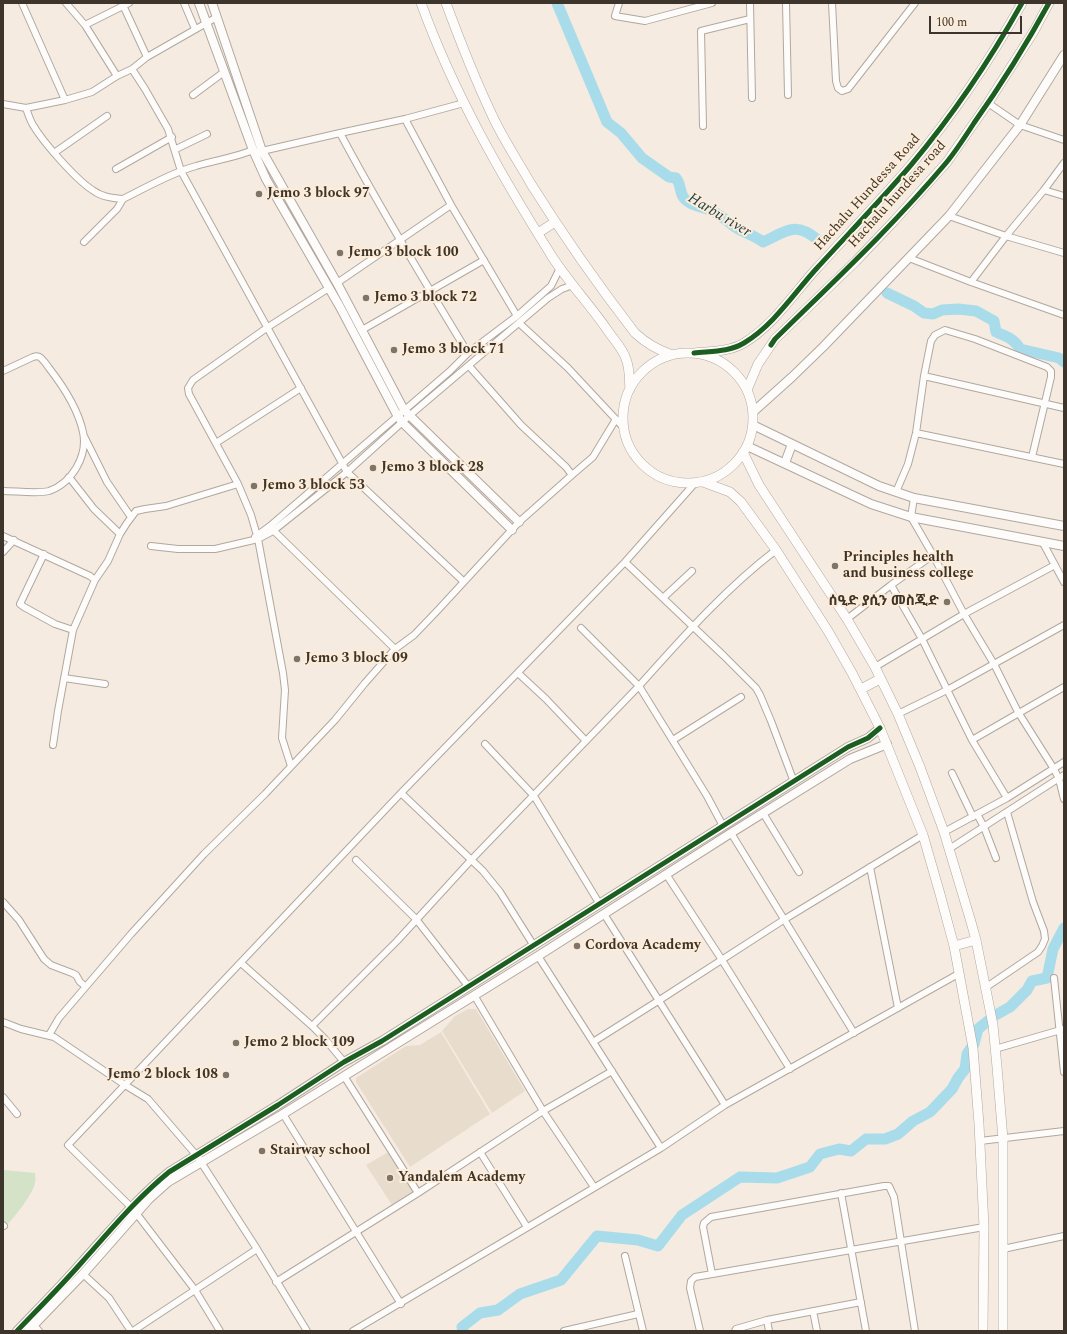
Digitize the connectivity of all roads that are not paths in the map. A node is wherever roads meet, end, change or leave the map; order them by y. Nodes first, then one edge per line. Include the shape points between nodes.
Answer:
1 (22, 3) edge
2 (66, 3) edge
3 (184, 3) edge
4 (199, 3) edge
5 (212, 3) edge
6 (421, 3) edge
7 (446, 3) edge
8 (619, 3) edge
9 (712, 3) edge
10 (750, 3) edge
11 (786, 3) edge
12 (832, 3) edge
13 (915, 3) edge
14 (1022, 3) edge
15 (1049, 3) edge
16 (125, 4) edge
17 (217, 17) junction
18 (750, 20) junction
19 (206, 23) junction
20 (86, 25) junction
21 (195, 29) junction
22 (1064, 55) edge
23 (147, 57) junction
24 (132, 69) junction
25 (224, 72) junction
26 (117, 76) junction
27 (193, 95) dead end
28 (788, 95) dead end
29 (752, 98) dead end
30 (65, 100) junction
31 (464, 103) junction
32 (988, 103) junction
33 (3, 104) edge
34 (26, 108) junction
35 (107, 116) dead end
36 (405, 119) junction
37 (1020, 125) junction
38 (703, 126) dead end
39 (340, 133) junction
40 (207, 134) dead end
41 (172, 137) junction
42 (1064, 140) edge
43 (176, 149) junction
44 (253, 150) junction
45 (262, 151) junction
46 (54, 153) junction
47 (1064, 163) edge
48 (116, 169) dead end
49 (181, 171) junction
50 (274, 174) junction
51 (266, 179) junction
52 (1044, 190) junction
53 (1064, 196) edge
54 (123, 199) junction
55 (451, 204) junction
56 (949, 216) junction
57 (555, 222) junction
58 (538, 233) junction
59 (1006, 236) junction
60 (400, 239) junction
61 (84, 242) dead end
62 (1064, 253) edge
63 (909, 258) junction
64 (484, 260) junction
65 (560, 268) junction
66 (970, 282) junction
67 (337, 283) junction
68 (573, 285) junction
69 (329, 288) junction
70 (429, 291) junction
71 (347, 302) junction
72 (340, 307) junction
73 (1064, 315) edge
74 (517, 316) junction
75 (519, 323) junction
76 (268, 327) junction
77 (362, 330) junction
78 (497, 331) junction
79 (502, 338) junction
80 (468, 353) junction
81 (694, 353) junction
82 (672, 355) junction
83 (469, 366) junction
84 (3, 371) edge
85 (450, 371) junction
86 (924, 376) junction
87 (455, 378) junction
88 (301, 388) junction
89 (630, 389) junction
90 (747, 390) junction
91 (1044, 403) junction
92 (1064, 408) edge
93 (400, 412) junction
94 (753, 412) junction
95 (409, 416) junction
96 (616, 419) junction
97 (403, 423) junction
98 (753, 425) junction
99 (624, 428) junction
100 (916, 433) junction
101 (83, 434) junction
102 (216, 442) junction
103 (792, 444) junction
104 (745, 449) junction
105 (1032, 457) junction
106 (342, 463) junction
107 (785, 463) junction
108 (1064, 464) edge
109 (347, 472) junction
110 (572, 475) junction
111 (69, 477) junction
112 (699, 482) junction
113 (238, 484) junction
114 (3, 491) edge
115 (896, 492) junction
116 (914, 498) junction
117 (131, 517) junction
118 (911, 517) junction
119 (519, 522) junction
120 (1064, 526) edge
121 (272, 528) junction
122 (512, 530) junction
123 (120, 534) junction
124 (3, 536) edge
125 (256, 538) junction
126 (14, 540) junction
127 (1043, 543) junction
128 (151, 546) dead end
129 (1064, 546) edge
130 (776, 550) junction
131 (3, 552) edge
132 (44, 554) junction
133 (933, 555) junction
134 (625, 562) junction
135 (1055, 565) junction
136 (692, 571) dead end
137 (95, 580) junction
138 (463, 582) junction
139 (1064, 582) edge
140 (891, 585) junction
141 (663, 598) junction
142 (964, 614) junction
143 (847, 619) junction
144 (1064, 625) edge
145 (692, 627) junction
146 (581, 628) dead end
147 (73, 630) junction
148 (922, 639) junction
149 (395, 649) junction
150 (994, 664) junction
151 (875, 666) junction
152 (518, 672) junction
153 (64, 678) junction
154 (880, 679) junction
155 (105, 684) dead end
156 (639, 686) junction
157 (1064, 687) edge
158 (861, 689) junction
159 (947, 690) junction
160 (741, 697) dead end
161 (1018, 712) junction
162 (898, 714) junction
163 (880, 728) junction
164 (673, 740) junction
165 (972, 740) junction
166 (586, 741) junction
167 (485, 744) dead end
168 (887, 744) junction
169 (53, 746) dead end
170 (1064, 762) edge
171 (291, 766) junction
172 (1054, 769) junction
173 (952, 773) dead end
174 (1061, 777) edge
175 (794, 782) junction
176 (401, 793) junction
177 (534, 796) junction
178 (768, 798) junction
179 (1007, 798) junction
180 (1064, 799) edge
181 (773, 806) junction
182 (1007, 812) junction
183 (763, 813) junction
184 (975, 815) junction
185 (723, 826) junction
186 (984, 827) junction
187 (731, 832) junction
188 (944, 832) junction
189 (922, 835) junction
190 (949, 849) junction
191 (996, 858) dead end
192 (472, 859) junction
193 (356, 860) dead end
194 (870, 867) junction
195 (799, 872) dead end
196 (666, 874) junction
197 (3, 902) edge
198 (599, 904) junction
199 (604, 914) junction
200 (580, 916) junction
201 (416, 919) junction
202 (785, 919) junction
203 (586, 926) junction
204 (976, 940) junction
205 (534, 946) junction
206 (954, 946) junction
207 (538, 956) junction
208 (722, 960) junction
209 (240, 963) junction
210 (960, 973) junction
211 (1054, 978) dead end
212 (85, 986) junction
213 (468, 986) junction
214 (985, 988) junction
215 (474, 995) junction
216 (658, 1001) junction
217 (898, 1008) junction
218 (3, 1022) edge
219 (312, 1026) junction
220 (1062, 1030) edge
221 (854, 1033) junction
222 (49, 1035) junction
223 (382, 1041) junction
224 (593, 1042) junction
225 (995, 1049) junction
226 (386, 1050) junction
227 (344, 1062) junction
228 (790, 1069) junction
229 (612, 1071) junction
230 (1064, 1072) edge
231 (344, 1076) junction
232 (125, 1085) junction
233 (3, 1097) edge
234 (725, 1105) junction
235 (544, 1111) junction
236 (17, 1114) dead end
237 (283, 1114) junction
238 (1064, 1131) edge
239 (1003, 1139) junction
240 (980, 1141) junction
241 (661, 1148) junction
242 (480, 1152) junction
243 (198, 1159) junction
244 (594, 1187) junction
245 (418, 1193) junction
246 (841, 1193) junction
247 (134, 1210) junction
248 (984, 1226) junction
249 (527, 1227) junction
250 (356, 1232) junction
251 (1064, 1236) edge
252 (901, 1240) junction
253 (851, 1249) junction
254 (1003, 1249) junction
255 (257, 1250) junction
256 (625, 1256) dead end
257 (82, 1274) junction
258 (712, 1274) junction
259 (276, 1282) junction
260 (195, 1290) junction
261 (861, 1302) junction
262 (400, 1304) junction
263 (813, 1311) junction
264 (638, 1314) junction
265 (767, 1320) junction
266 (37, 1328) edge
267 (17, 1331) edge
268 (28, 1331) edge
269 (132, 1331) edge
270 (220, 1331) edge
271 (307, 1331) edge
272 (353, 1331) edge
273 (564, 1331) edge
274 (643, 1331) edge
275 (700, 1331) edge
276 (735, 1331) edge
277 (769, 1331) edge
278 (817, 1331) edge
279 (866, 1331) edge
280 (915, 1331) edge
281 (983, 1331) edge
282 (1003, 1331) edge

1 - 30 street
2 - 20 street
3 - 21 street
4 - 19 street
5 - 17 street
6 - 31 main road
7 - 57 main road via 493,117
8 - 9 street via 614,16 645,21
10 - 18 street
11 - 28 street
12 - 13 street via 836,81 842,91 848,90
14 - 81 main road, Hachalu Hundessa Road via 1005,33 944,123 910,166 775,317 743,344 728,350
15 - 32 main road, Hachalu hundesa road
16 - 20 street
16 - 23 street
17 - 19 street
17 - 45 street
18 - 29 street
18 - 38 street via 701,31
19 - 21 street
19 - 25 street
20 - 26 street
21 - 23 street
22 - 37 street
23 - 24 street
24 - 26 street
24 - 41 street
25 - 27 street
25 - 44 street
26 - 30 street via 92,92
30 - 34 street
31 - 36 street
31 - 58 main road via 495,164
32 - 37 street
32 - 90 main road, Hachalu hundesa road via 947,162 895,220 776,338 758,364
33 - 34 street
34 - 46 street via 33,126
35 - 46 street
36 - 39 street
36 - 55 street
37 - 42 street
37 - 56 street
39 - 45 street
39 - 60 street
40 - 43 street
41 - 43 street
41 - 48 street
43 - 49 street
44 - 49 street
44 - 51 street
45 - 50 street
46 - 54 street via 93,191
47 - 52 street
49 - 54 street
49 - 76 street
50 - 51 street
50 - 67 street
51 - 69 street
52 - 53 street
52 - 59 street
54 - 61 street via 117,209
55 - 60 street
55 - 64 street
56 - 59 street
56 - 63 street
57 - 58 main road
57 - 82 main road via 635,333 656,349
58 - 65 main road
59 - 62 street
59 - 66 street
60 - 67 street
60 - 70 street
63 - 66 street
63 - 94 street via 823,347
64 - 70 street
64 - 74 street
65 - 68 main road
65 - 74 street via 551,286
66 - 73 street
67 - 71 street
68 - 75 street via 554,294
68 - 89 main road via 623,352 628,363
69 - 72 street
69 - 76 street
70 - 77 street
70 - 80 street
71 - 72 street
71 - 77 street
72 - 93 street
74 - 78 street
75 - 79 street
75 - 96 street via 568,368
76 - 88 street
76 - 102 street via 190,383 189,394
77 - 93 street
78 - 79 street
78 - 80 street
79 - 83 street
80 - 85 street
81 - 82 main road
81 - 90 main road via 716,359 734,372
82 - 89 main road via 656,361 643,371
83 - 87 street
83 - 110 street via 521,424
84 - 101 street via 33,357 41,358 68,397
85 - 87 street
85 - 93 street
86 - 91 street
86 - 91 street via 931,341 934,335 945,330 1047,367 1051,371 1051,377
86 - 100 street
87 - 95 street
88 - 102 street
88 - 106 street
89 - 99 main road via 625,402
90 - 94 main road
91 - 92 street
91 - 105 street
93 - 95 street
93 - 97 street
93 - 106 street
94 - 98 main road
95 - 97 street
95 - 119 street
96 - 99 street
96 - 110 street via 597,453
97 - 109 street
97 - 122 street
98 - 103 street
98 - 104 main road
99 - 112 main road via 632,452 649,470 671,481
100 - 105 street
100 - 115 street via 908,464
101 - 111 street via 83,449 78,467
101 - 117 street via 107,482
102 - 113 street
103 - 107 street
103 - 115 street
104 - 107 street
104 - 112 main road via 733,466 719,476
104 - 143 main road via 759,485
105 - 108 street
106 - 109 street
106 - 121 street
107 - 118 street via 871,504
109 - 121 street
109 - 138 street
110 - 119 street
111 - 114 street via 48,491
111 - 123 street via 94,509
112 - 130 main road via 730,492 742,502
112 - 134 street
113 - 117 street via 166,506 141,510
113 - 125 street via 251,515
115 - 116 street
116 - 118 street
116 - 120 street
117 - 123 street
118 - 127 street
118 - 133 street
119 - 122 street
121 - 125 street
121 - 149 street
122 - 138 street
123 - 137 street
124 - 126 street
125 - 128 street via 214,549
125 - 171 street via 282,673 282,738
126 - 131 street
126 - 132 street
127 - 129 street
127 - 135 street
130 - 145 street via 756,565
130 - 158 main road via 828,631
132 - 137 street
132 - 147 street via 20,606
133 - 140 street
133 - 142 street
134 - 141 street
134 - 152 street
135 - 139 street
135 - 142 street
136 - 141 street
137 - 147 street
138 - 149 street via 414,635
140 - 143 street
140 - 148 street
141 - 145 street
142 - 148 street
142 - 150 street
143 - 151 main road
144 - 150 street
145 - 156 street
145 - 175 street via 756,688
146 - 156 street
147 - 153 street
148 - 151 street
148 - 159 street
149 - 171 street via 346,708
150 - 159 street
150 - 161 street
151 - 154 main road
152 - 166 street
152 - 176 street
153 - 155 street
153 - 169 street
154 - 158 main road
154 - 162 main road
156 - 164 street
156 - 166 street
157 - 161 street
158 - 163 main road
159 - 162 street
159 - 165 street
160 - 164 street
161 - 165 street
161 - 172 street
162 - 188 main road
163 - 168 main road
163 - 175 street via 868,738 848,747
164 - 185 street
165 - 179 street
166 - 177 street
167 - 177 street
168 - 181 street via 850,760
168 - 189 main road
170 - 172 street
171 - 212 street via 204,854
172 - 174 street
172 - 179 street
173 - 184 street
174 - 180 street
174 - 182 street
175 - 178 street
176 - 192 street
176 - 209 street
177 - 192 street
177 - 198 street
178 - 181 street
178 - 185 street
179 - 184 street
181 - 183 street
182 - 186 street
182 - 214 street via 1045,939 1038,952
183 - 187 street
183 - 195 street
184 - 186 street
184 - 188 street
185 - 198 street
186 - 190 street
186 - 191 street
187 - 196 street
187 - 202 street
188 - 190 main road
189 - 194 street
189 - 206 main road
190 - 204 main road
192 - 201 street
192 - 205 street via 500,892
193 - 201 street
194 - 202 street
194 - 217 street
196 - 199 street
196 - 208 street
197 - 212 street via 19,920 44,958 51,965 76,975
198 - 200 street
199 - 203 street
199 - 216 street
200 - 203 street
200 - 205 street
201 - 213 street
201 - 219 street
202 - 208 street
202 - 221 street
203 - 207 street
204 - 206 main road
204 - 214 main road
205 - 213 street
206 - 210 main road
207 - 215 street
207 - 224 street
208 - 216 street
208 - 228 street
209 - 219 street
209 - 232 street
210 - 217 street
210 - 240 main road via 973,1048
211 - 220 street
212 - 222 street via 59,1018
213 - 223 street
214 - 225 main road
215 - 226 street
215 - 235 street
216 - 224 street
216 - 234 street
217 - 221 street
218 - 222 street via 21,1030
219 - 227 street
220 - 225 street
220 - 230 street
221 - 228 street
222 - 232 street via 91,1060
223 - 226 street
223 - 227 street
224 - 229 street
225 - 239 main road
226 - 231 street
227 - 243 street
228 - 234 street
229 - 235 street
229 - 241 street
231 - 237 street
231 - 245 street
232 - 243 street via 148,1099
232 - 247 street via 68,1145
233 - 236 street
234 - 241 street
235 - 242 street
235 - 244 street
237 - 243 street
237 - 250 street
238 - 239 street
239 - 240 street
239 - 254 main road
240 - 248 main road
241 - 244 street
242 - 245 street
242 - 249 street
243 - 247 street via 169,1172 157,1182
243 - 255 street
244 - 249 street
245 - 250 street
246 - 252 street via 889,1186 894,1196
246 - 253 street
246 - 258 street via 711,1217 703,1227
247 - 257 street
247 - 260 street
247 - 267 street
248 - 252 street
248 - 281 main road
249 - 262 street
250 - 259 street
250 - 262 street
251 - 254 street
252 - 253 street
252 - 280 street
253 - 258 street
253 - 261 street
254 - 282 main road
255 - 259 street
255 - 260 street
256 - 264 street
257 - 266 street
257 - 269 street via 109,1298
258 - 275 street via 695,1277 691,1281 690,1288
259 - 271 street
260 - 269 street
260 - 270 street
261 - 263 street
261 - 279 street
262 - 272 street
263 - 265 street
263 - 278 street
264 - 273 street
264 - 274 street
265 - 276 street
265 - 277 street
266 - 268 street

